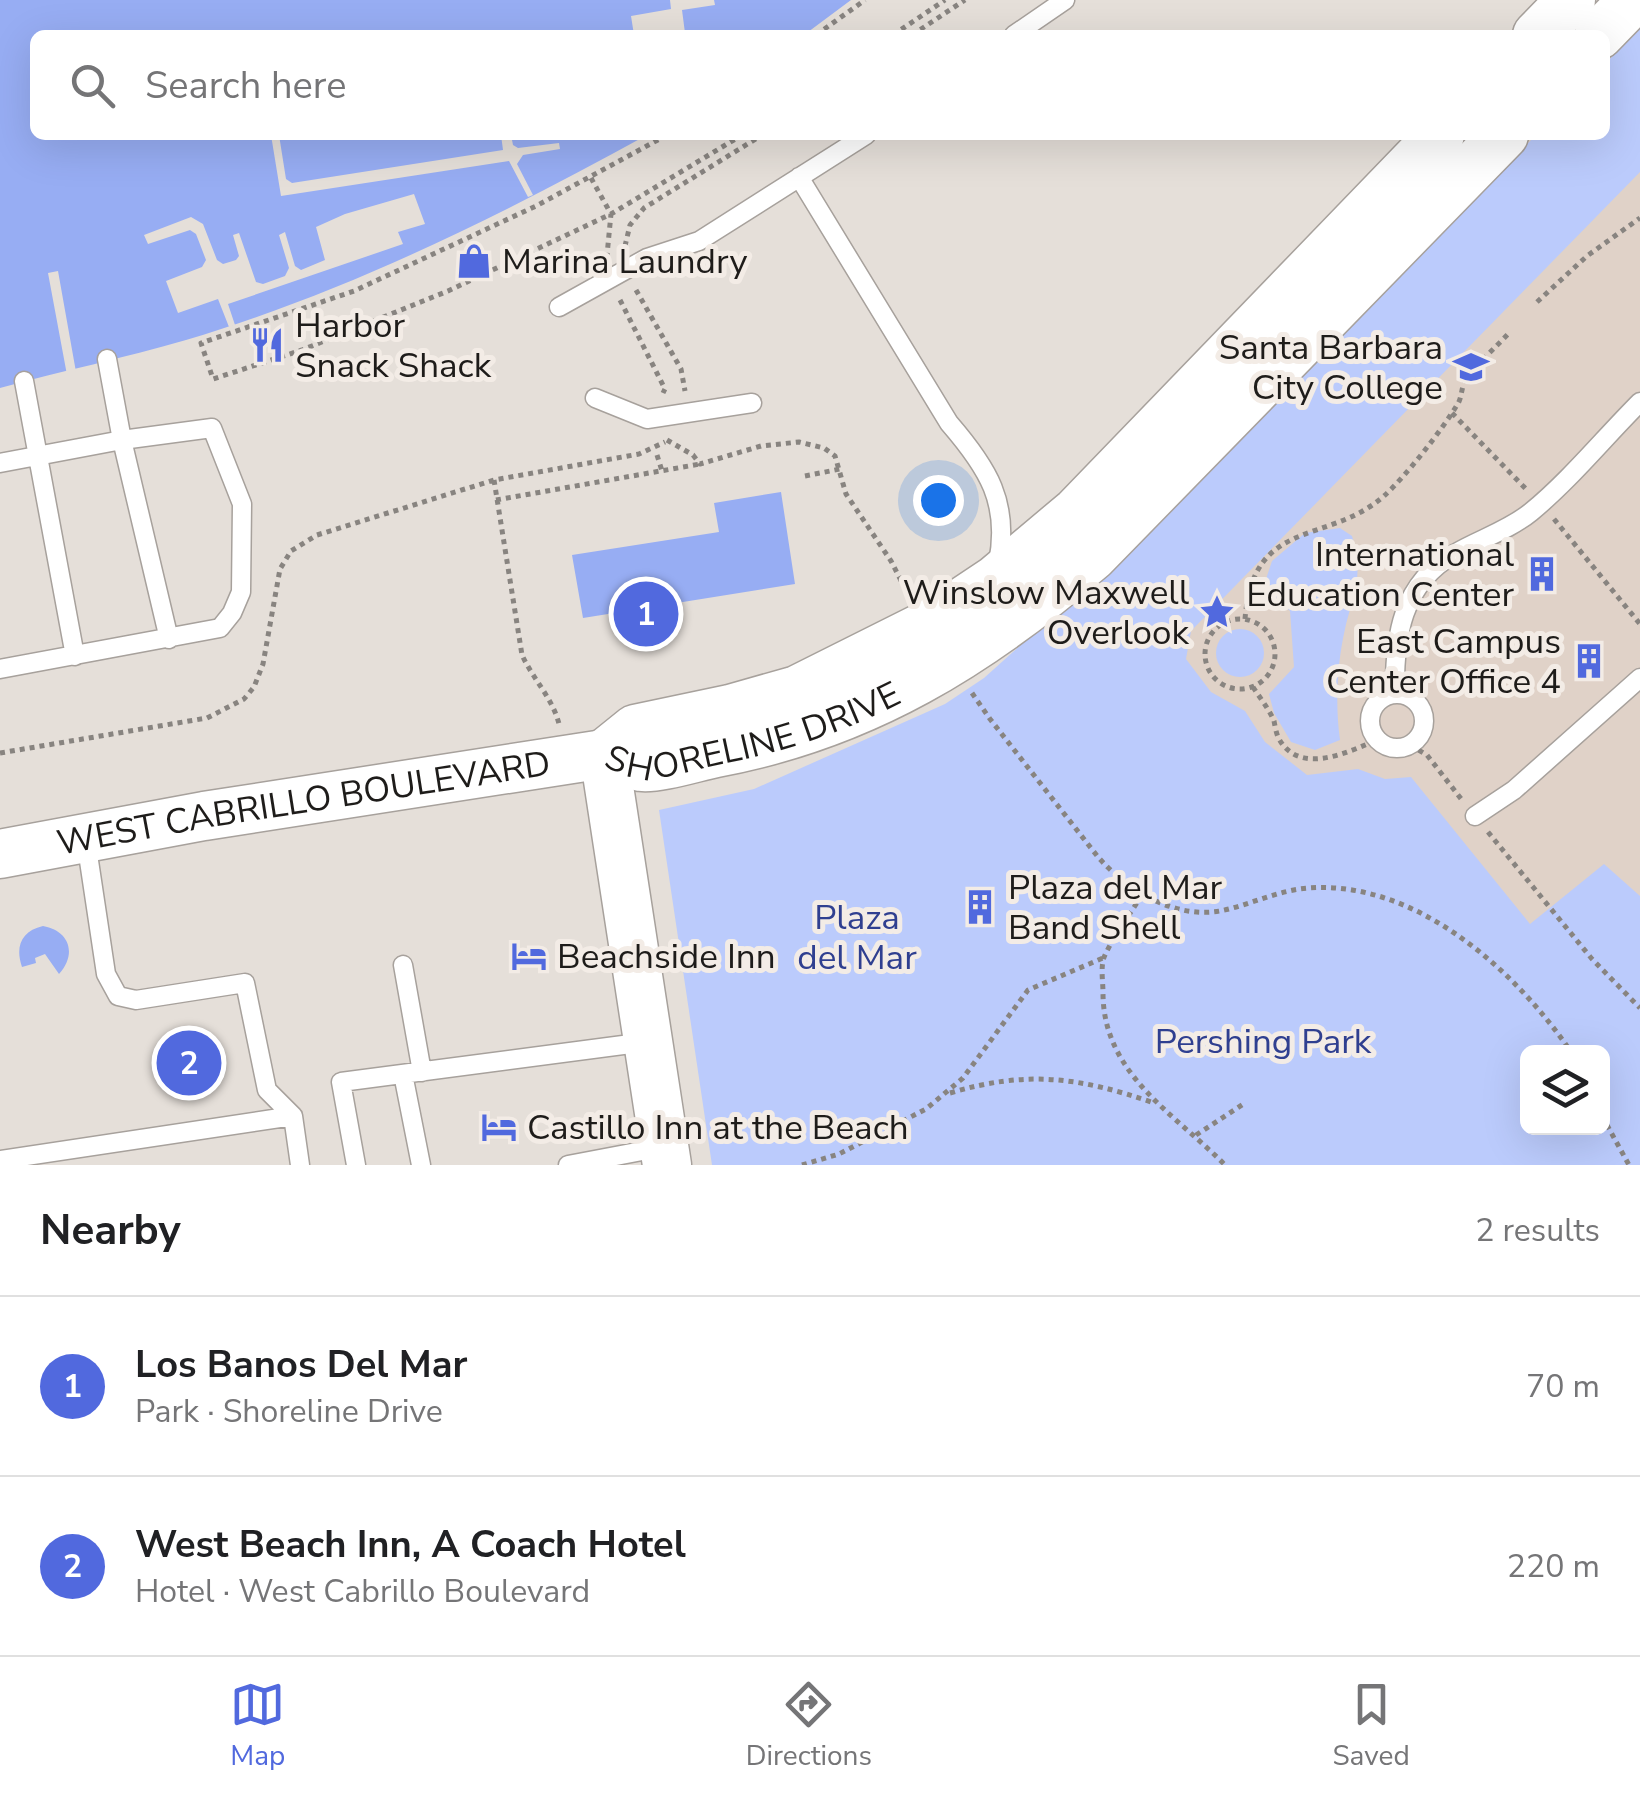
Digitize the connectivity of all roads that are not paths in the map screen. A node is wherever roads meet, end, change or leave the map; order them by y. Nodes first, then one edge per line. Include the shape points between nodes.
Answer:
1 (1065, 0) edge
2 (1571, 0) edge
3 (1633, 0) edge
4 (1021, 30) edge
5 (1542, 30) edge
6 (1604, 30) edge
7 (858, 140) edge
8 (1435, 140) edge
9 (1499, 140) edge
10 (799, 178) junction
11 (559, 307) dead end
12 (108, 359) dead end
13 (24, 382) dead end
14 (595, 398) dead end
15 (1640, 402) edge
16 (752, 403) dead end
17 (122, 440) junction
18 (39, 454) junction
19 (0, 464) edge
20 (995, 580) junction
21 (169, 639) junction
22 (75, 656) junction
23 (0, 669) edge
24 (1640, 678) edge
25 (1395, 694) junction
26 (604, 754) junction
27 (1475, 816) road end
28 (86, 838) junction
29 (0, 854) edge
30 (402, 965) dead end
31 (647, 1042) junction
32 (413, 1073) junction
33 (293, 1116) junction
34 (665, 1156) edge
35 (0, 1160) edge
36 (300, 1165) edge
37 (356, 1165) edge
38 (421, 1165) edge
39 (568, 1165) edge

1 - 4 lane
2 - 5 main road
3 - 6 main road
7 - 10 lane
8 - 20 main road, SHORELINE DRIVE via 1077,511
9 - 26 main road, SHORELINE DRIVE via 1092,556 988,640 899,692 778,740 642,767
10 - 11 lane via 699,241 647,258
10 - 20 lane via 1000,503
12 - 17 lane
13 - 18 lane
14 - 16 lane via 647,419
15 - 25 lane via 1540,503 1452,554 1417,590 1398,629
17 - 18 lane
17 - 21 lane
17 - 21 lane via 212,428 242,504 241,592 232,613 220,628
18 - 19 lane
18 - 22 lane
20 - 26 main road, SHORELINE DRIVE via 929,624 797,690 635,729
21 - 22 lane
22 - 23 lane
24 - 27 lane via 1514,790
25 - 25 lane via 1412,699 1423,713 1422,732 1410,745 1393,748 1377,740 1370,724 1374,707
26 - 28 main road, WEST CABRILLO BOULEVARD
26 - 31 main road
28 - 29 main road, WEST CABRILLO BOULEVARD
28 - 33 lane via 106,974 118,996 136,1000 245,983 267,1090
30 - 32 lane
31 - 32 lane
31 - 34 main road
32 - 37 lane via 341,1082
32 - 38 lane
33 - 35 lane
33 - 36 lane
34 - 39 lane

